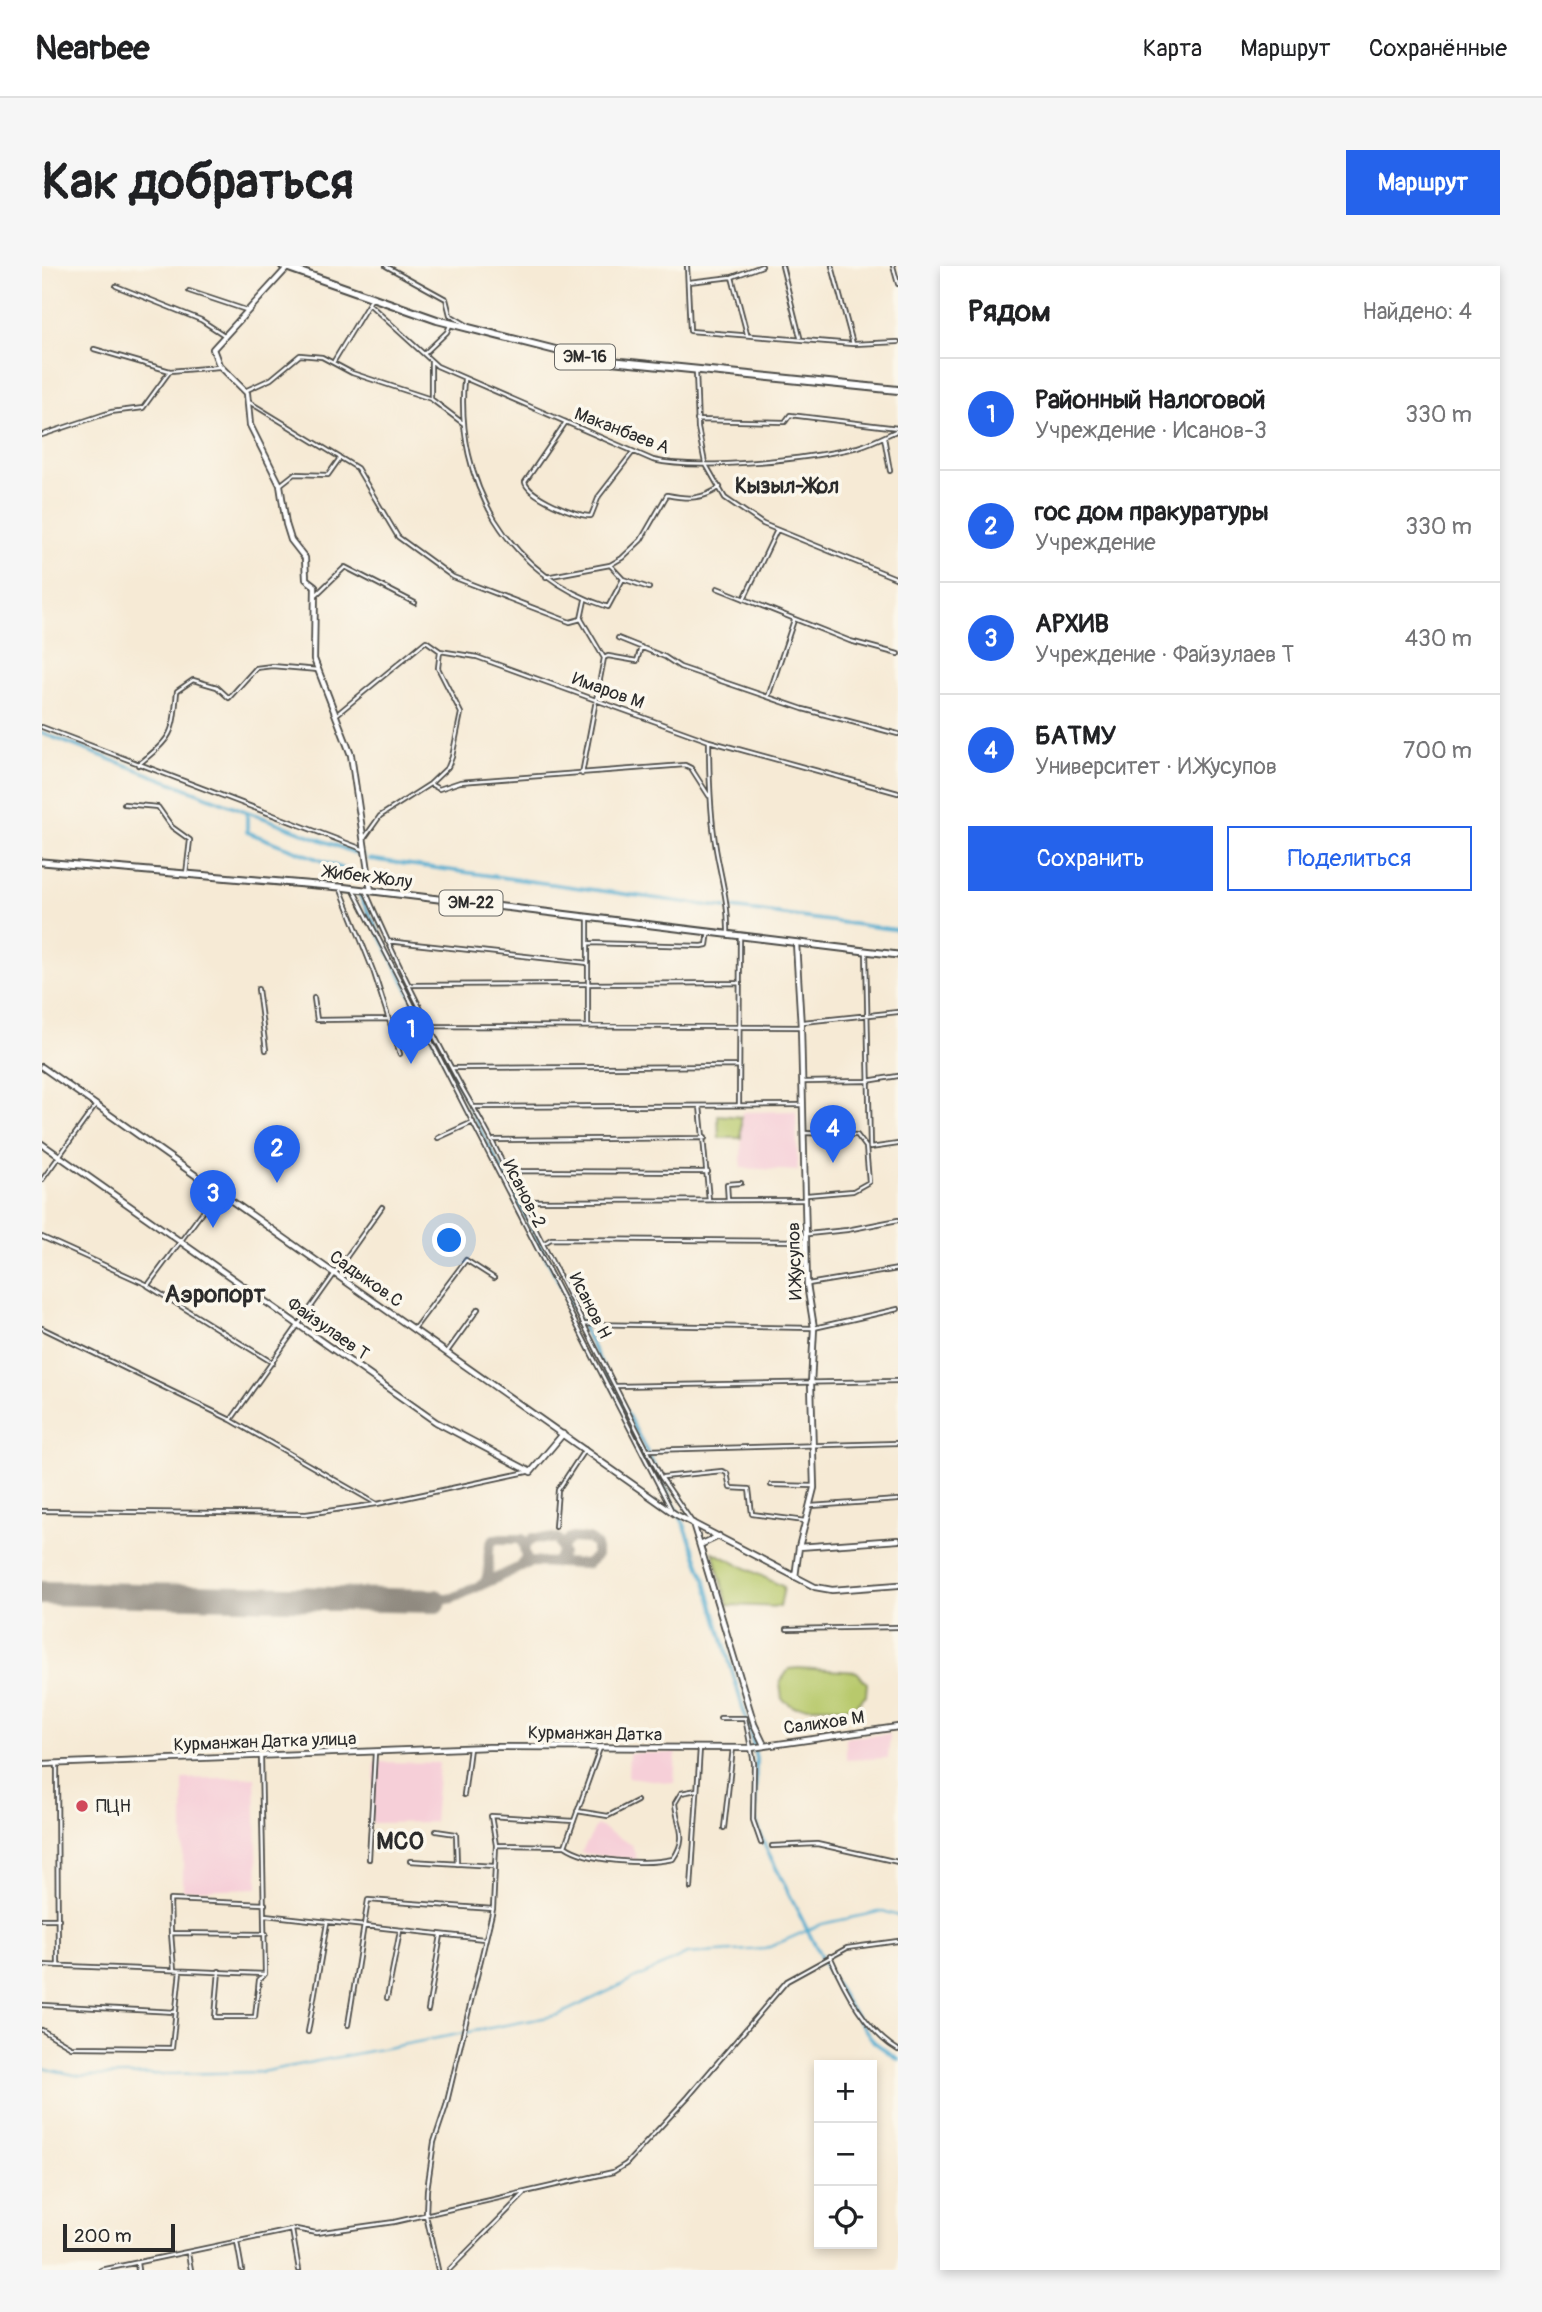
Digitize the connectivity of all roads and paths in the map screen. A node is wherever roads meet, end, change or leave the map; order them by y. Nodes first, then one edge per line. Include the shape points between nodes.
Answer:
1 (386, 266) edge
2 (687, 266) edge
3 (762, 266) edge
4 (782, 266) edge
5 (832, 266) edge
6 (893, 266) edge
7 (285, 267) edge
8 (732, 276) junction
9 (689, 282) junction
10 (898, 284) edge
11 (116, 286) dead end
12 (189, 291) dead end
13 (371, 301) junction
14 (250, 311) junction
15 (451, 323) junction
16 (470, 327) junction
17 (747, 334) junction
18 (224, 335) junction
19 (800, 339) junction
20 (898, 342) edge
21 (853, 344) junction
22 (94, 349) dead end
23 (424, 355) junction
24 (431, 361) junction
25 (333, 362) junction
26 (220, 366) junction
27 (696, 370) junction
28 (170, 371) junction
29 (464, 379) junction
30 (898, 390) edge
31 (247, 396) junction
32 (431, 399) junction
33 (697, 420) junction
34 (566, 422) junction
35 (466, 424) junction
36 (898, 429) edge
37 (42, 435) edge
38 (884, 437) junction
39 (634, 451) junction
40 (340, 458) junction
41 (705, 463) junction
42 (890, 471) dead end
43 (280, 485) junction
44 (720, 487) junction
45 (776, 530) junction
46 (610, 565) junction
47 (546, 577) junction
48 (624, 579) junction
49 (898, 579) edge
50 (649, 588) dead end
51 (717, 588) dead end
52 (317, 594) junction
53 (744, 599) junction
54 (585, 600) junction
55 (415, 603) dead end
56 (581, 619) junction
57 (794, 619) junction
58 (618, 638) dead end
59 (641, 647) junction
60 (440, 651) junction
61 (898, 654) edge
62 (604, 659) junction
63 (318, 670) junction
64 (768, 696) junction
65 (596, 700) junction
66 (336, 715) junction
67 (42, 727) edge
68 (898, 734) edge
69 (709, 741) junction
70 (138, 765) junction
71 (582, 774) junction
72 (430, 784) junction
73 (898, 793) edge
74 (709, 796) junction
75 (124, 804) dead end
76 (363, 840) junction
77 (365, 850) junction
78 (42, 862) edge
79 (186, 874) junction
80 (340, 887) junction
81 (353, 888) junction
82 (368, 890) junction
83 (588, 917) junction
84 (709, 932) junction
85 (728, 934) junction
86 (740, 935) junction
87 (387, 940) junction
88 (588, 943) junction
89 (796, 943) junction
90 (866, 951) junction
91 (898, 956) edge
92 (588, 962) junction
93 (740, 983) junction
94 (409, 985) junction
95 (588, 985) junction
96 (258, 989) dead end
97 (314, 998) dead end
98 (898, 1012) edge
99 (865, 1017) junction
100 (388, 1019) junction
101 (588, 1025) junction
102 (739, 1025) junction
103 (800, 1025) junction
104 (430, 1026) junction
105 (266, 1049) dead end
106 (400, 1054) dead end
107 (739, 1066) junction
108 (42, 1067) edge
109 (452, 1068) junction
110 (898, 1076) edge
111 (867, 1081) junction
112 (802, 1082) junction
113 (96, 1105) junction
114 (739, 1105) junction
115 (803, 1105) junction
116 (700, 1106) junction
117 (472, 1107) junction
118 (473, 1122) junction
119 (804, 1133) junction
120 (438, 1138) dead end
121 (705, 1138) junction
122 (494, 1140) junction
123 (898, 1143) edge
124 (42, 1144) edge
125 (868, 1147) junction
126 (59, 1157) junction
127 (506, 1171) junction
128 (708, 1172) junction
129 (42, 1180) edge
130 (741, 1183) dead end
131 (218, 1191) junction
132 (807, 1197) junction
133 (709, 1200) junction
134 (727, 1200) junction
135 (522, 1201) junction
136 (382, 1207) dead end
137 (898, 1220) edge
138 (808, 1234) junction
139 (42, 1237) edge
140 (180, 1241) junction
141 (808, 1241) junction
142 (543, 1244) junction
143 (898, 1269) edge
144 (334, 1273) junction
145 (494, 1278) dead end
146 (807, 1284) junction
147 (148, 1286) junction
148 (478, 1309) dead end
149 (898, 1310) edge
150 (583, 1324) junction
151 (299, 1326) junction
152 (42, 1328) edge
153 (814, 1328) junction
154 (413, 1330) junction
155 (447, 1353) junction
156 (273, 1363) junction
157 (898, 1381) edge
158 (811, 1384) junction
159 (615, 1386) junction
160 (232, 1420) junction
161 (563, 1434) junction
162 (898, 1443) edge
163 (813, 1445) junction
164 (585, 1450) junction
165 (648, 1450) junction
166 (531, 1472) junction
167 (662, 1477) junction
168 (771, 1485) dead end
169 (814, 1486) junction
170 (898, 1500) edge
171 (377, 1504) junction
172 (809, 1507) junction
173 (42, 1511) edge
174 (674, 1513) junction
175 (690, 1521) junction
176 (805, 1521) junction
177 (555, 1527) dead end
178 (719, 1536) junction
179 (898, 1540) edge
180 (700, 1545) junction
181 (799, 1547) junction
182 (795, 1577) junction
183 (898, 1585) edge
184 (898, 1627) edge
185 (787, 1629) dead end
186 (720, 1718) dead end
187 (898, 1727) edge
188 (764, 1745) junction
189 (489, 1747) joint
190 (470, 1748) junction
191 (600, 1748) junction
192 (700, 1748) junction
193 (733, 1748) junction
194 (752, 1748) junction
195 (375, 1752) junction
196 (261, 1756) junction
197 (57, 1763) junction
198 (42, 1764) edge
199 (697, 1790) junction
200 (464, 1796) dead end
201 (637, 1801) dead end
202 (578, 1811) junction
203 (574, 1821) junction
204 (724, 1828) dead end
205 (436, 1830) dead end
206 (761, 1843) dead end
207 (496, 1845) junction
208 (565, 1846) junction
209 (772, 1846) dead end
210 (369, 1859) dead end
211 (410, 1861) dead end
212 (898, 1862) edge
213 (457, 1864) junction
214 (494, 1867) junction
215 (691, 1888) dead end
216 (265, 1904) junction
217 (493, 1909) junction
218 (265, 1915) junction
219 (42, 1919) edge
220 (59, 1919) junction
221 (327, 1923) junction
222 (365, 1928) junction
223 (400, 1931) junction
224 (172, 1933) junction
225 (266, 1934) junction
226 (441, 1935) junction
227 (484, 1939) junction
228 (898, 1941) edge
229 (830, 1956) junction
230 (42, 1965) edge
231 (58, 1965) junction
232 (174, 1970) junction
233 (180, 1970) junction
234 (219, 1971) junction
235 (265, 1974) junction
236 (387, 1998) dead end
237 (42, 2005) edge
238 (428, 2010) dead end
239 (175, 2012) junction
240 (348, 2025) dead end
241 (42, 2030) edge
242 (308, 2032) dead end
243 (898, 2050) edge
244 (528, 2191) junction
245 (426, 2215) junction
246 (294, 2229) junction
247 (237, 2242) junction
248 (188, 2252) junction
249 (137, 2263) junction
250 (101, 2270) edge
251 (138, 2270) edge
252 (191, 2270) edge
253 (242, 2270) edge
254 (299, 2270) edge
255 (438, 2270) edge
256 (449, 2270) edge

1 - 16 street via 446,299 450,315
2 - 9 street
3 - 8 street
4 - 19 street
5 - 21 street
6 - 10 street
7 - 13 highway, ЭМ-16
7 - 14 street
8 - 9 street
8 - 17 street
9 - 17 street via 690,331
11 - 18 street via 201,320
12 - 14 street
13 - 15 highway, ЭМ-16
13 - 23 street, Маканбаев А
13 - 25 street
14 - 18 street
15 - 16 highway, ЭМ-16
15 - 23 street
16 - 27 highway, ЭМ-16 via 592,359
17 - 19 street
18 - 26 street via 213,349
19 - 21 street
20 - 21 street
22 - 28 street
23 - 24 street, Маканбаев А
24 - 29 street, Маканбаев А
24 - 32 street
25 - 31 street via 300,355 271,379 247,390
25 - 32 street via 352,373
26 - 28 street
26 - 31 street
27 - 30 highway, ЭМ-16
27 - 33 street
28 - 37 street via 143,408 111,412
29 - 34 street, Маканбаев А
29 - 35 street
31 - 40 street via 255,408
31 - 43 street via 250,425
32 - 35 street
33 - 36 street via 785,422 790,415
33 - 41 street
34 - 39 street, Маканбаев А
34 - 39 street via 525,481 529,491 562,507 591,516 600,496
35 - 47 street via 472,473 488,509 503,536
36 - 38 street, Маканбаев А
38 - 41 street, Маканбаев А via 835,452
38 - 42 street
39 - 41 street, Маканбаев А via 671,464
40 - 43 street via 328,475 294,474
40 - 56 street via 363,474 371,496 398,537 453,577 570,622
41 - 44 street
43 - 52 street via 291,540 305,558 306,579
44 - 45 street via 724,498 741,512
44 - 46 street via 689,500 667,495 640,540
45 - 49 street
45 - 53 street
46 - 47 street
46 - 48 street
47 - 54 street
48 - 50 street
48 - 54 street via 608,607
51 - 53 street
52 - 55 street via 345,567
52 - 63 street via 314,659
53 - 57 street
54 - 56 street
56 - 62 street
57 - 61 street
57 - 64 street
58 - 59 street
59 - 62 street via 637,661
59 - 64 street via 681,667
60 - 65 street, Имаров М via 477,657
60 - 66 street, Имаров М via 431,643 421,643
60 - 72 street via 438,668 461,713 447,767
62 - 65 street
63 - 66 street
63 - 70 street via 257,668 229,698 217,687 192,680 177,691 169,740
64 - 68 street
65 - 69 street, Имаров М
65 - 71 street
66 - 76 street via 351,755
67 - 70 street
69 - 73 street, Имаров М
69 - 74 street
70 - 77 street
71 - 72 street via 460,782 439,789
71 - 74 street via 685,765
72 - 76 street via 380,816
74 - 85 street via 729,906
75 - 79 street via 158,807 172,827 190,840
76 - 77 street
77 - 82 street
78 - 79 main road, Жибек Жолу / ЭМ-22
79 - 80 main road, Жибек Жолу / ЭМ-22
80 - 81 main road, Жибек Жолу / ЭМ-22
80 - 100 street
81 - 82 main road, Жибек Жолу / ЭМ-22
81 - 118 street, Исанов-2
82 - 83 main road, Жибек Жолу / ЭМ-22
82 - 87 street, Исанов Н
83 - 84 main road, Жибек Жолу / ЭМ-22
83 - 88 street
84 - 85 main road, Жибек Жолу / ЭМ-22
84 - 88 street via 707,945 702,946
85 - 86 main road, Жибек Жолу / ЭМ-22
86 - 89 main road, Жибек Жолу / ЭМ-22
86 - 93 street
87 - 92 street
87 - 94 street, Исанов Н
88 - 92 street
89 - 90 main road, Жибек Жолу / ЭМ-22
89 - 103 street, И.Жусупов
90 - 91 main road, Жибек Жолу / ЭМ-22
90 - 99 street
92 - 95 street
93 - 95 street
93 - 102 street
94 - 95 street
94 - 104 street, Исанов Н
95 - 101 street
96 - 105 street
97 - 100 street via 317,1020
98 - 99 street
99 - 103 street
99 - 111 street
100 - 106 street
101 - 102 street
101 - 104 street
102 - 103 street
102 - 107 street
103 - 112 street, И.Жусупов
104 - 109 street, Исанов Н
107 - 109 street
107 - 114 street
108 - 113 street, Садыков.С
109 - 117 street, Исанов Н
110 - 111 street
111 - 112 street
111 - 125 street
112 - 115 street, И.Жусупов
113 - 126 street
113 - 131 street, Садыков.С
114 - 115 street
114 - 116 street
115 - 119 street, И.Жусупов
116 - 117 street
116 - 121 street
117 - 122 street, Исанов Н
118 - 120 street
118 - 174 street, Исанов-2
119 - 125 street via 857,1135
119 - 132 street, И.Жусупов
121 - 122 street
121 - 128 street
122 - 127 street, Исанов Н
123 - 125 street
124 - 126 street, Файзулаев Т
125 - 132 street via 869,1182 853,1191
126 - 129 street
126 - 140 street, Файзулаев Т
127 - 128 street
127 - 135 street, Исанов Н
128 - 133 street
130 - 134 street via 727,1184
131 - 140 street
131 - 144 street, Садыков.С
132 - 134 street
132 - 138 street, И.Жусупов
133 - 134 street
133 - 135 street
135 - 142 street, Исанов Н
136 - 144 street
137 - 138 street
138 - 141 street, И.Жусупов
139 - 147 street
140 - 147 street
140 - 151 street, Файзулаев Т
141 - 142 street via 551,1239
141 - 146 street, И.Жусупов
142 - 150 street, Исанов Н
143 - 146 street
144 - 151 street
144 - 154 street, Садыков.С
145 - 154 street via 466,1260
146 - 153 street, И.Жусупов
147 - 156 street
148 - 155 street
149 - 153 street
150 - 153 street
150 - 159 street, Исанов Н
151 - 156 street
151 - 166 street, Файзулаев Т via 436,1422
152 - 160 street
153 - 158 street, И.Жусупов
154 - 155 street, Садыков.С
155 - 161 street, Садыков.С
156 - 160 street
157 - 158 street
158 - 159 street
158 - 163 street, И.Жусупов
159 - 165 street, Исанов Н
160 - 171 street
161 - 164 street, Садыков.С
161 - 166 street
162 - 163 street
163 - 165 street
163 - 169 street, И.Жусупов
164 - 174 street, Садыков.С
164 - 177 street via 558,1490
165 - 167 street, Исанов Н
166 - 171 street
167 - 175 street, Исанов Н
167 - 176 street via 727,1473 730,1488 749,1489 752,1514
168 - 169 street
169 - 172 street, И.Жусупов
170 - 172 street
171 - 173 street via 306,1514
172 - 176 street, И.Жусупов
174 - 175 street, Садыков.С
175 - 178 street
175 - 180 street, Исанов Н
176 - 181 street, И.Жусупов
178 - 180 street
178 - 182 street
179 - 181 street
180 - 188 street, Исанов Н
181 - 182 street, И.Жусупов
182 - 183 street via 823,1590
184 - 185 street
186 - 194 street via 745,1718
187 - 188 street, Салихов М
188 - 194 street, Салихов М
189 - 190 street, Курманжан Датка улица
189 - 191 street, Курманжан Датка
190 - 195 street, Курманжан Датка улица
190 - 200 street
191 - 192 street, Курманжан Датка
191 - 202 street
192 - 193 street, Курманжан Датка
192 - 199 street
193 - 194 street, Курманжан Датка
193 - 204 street
194 - 206 street via 753,1821
195 - 196 street, Курманжан Датка улица
195 - 210 street
196 - 197 street, Курманжан Датка улица
196 - 216 street
197 - 198 street, Курманжан Датка улица
197 - 220 street
199 - 208 street via 681,1793 675,1803 683,1826 673,1859 582,1856
199 - 215 street
201 - 202 street via 608,1816
202 - 203 street
203 - 207 street via 491,1816
203 - 208 street
205 - 213 street via 456,1834
207 - 208 street
207 - 214 street
209 - 212 street via 817,1844
211 - 213 street
213 - 214 street
214 - 217 street
216 - 218 street
216 - 224 street via 170,1900
217 - 222 street via 368,1900
217 - 227 street
218 - 221 street
218 - 225 street
219 - 220 street
220 - 231 street
221 - 222 street
221 - 242 street
222 - 223 street
222 - 240 street
223 - 226 street
223 - 236 street
224 - 225 street
224 - 232 street
225 - 235 street
226 - 227 street
226 - 238 street
227 - 245 street via 464,2036 434,2142
228 - 229 street via 847,1948
229 - 243 street via 841,1981 881,2040
229 - 244 street via 787,1981 626,2164 613,2172
230 - 231 street
231 - 232 street
232 - 233 street
233 - 234 street
233 - 239 street
234 - 235 street
234 - 235 street via 215,2017 255,2017 259,1980
237 - 239 street
239 - 241 street via 172,2048 71,2046
244 - 245 street
244 - 256 street
245 - 246 street via 316,2233
245 - 255 street
246 - 247 street
246 - 254 street
247 - 248 street
247 - 253 street
248 - 249 street
248 - 252 street
249 - 250 street
249 - 251 street

